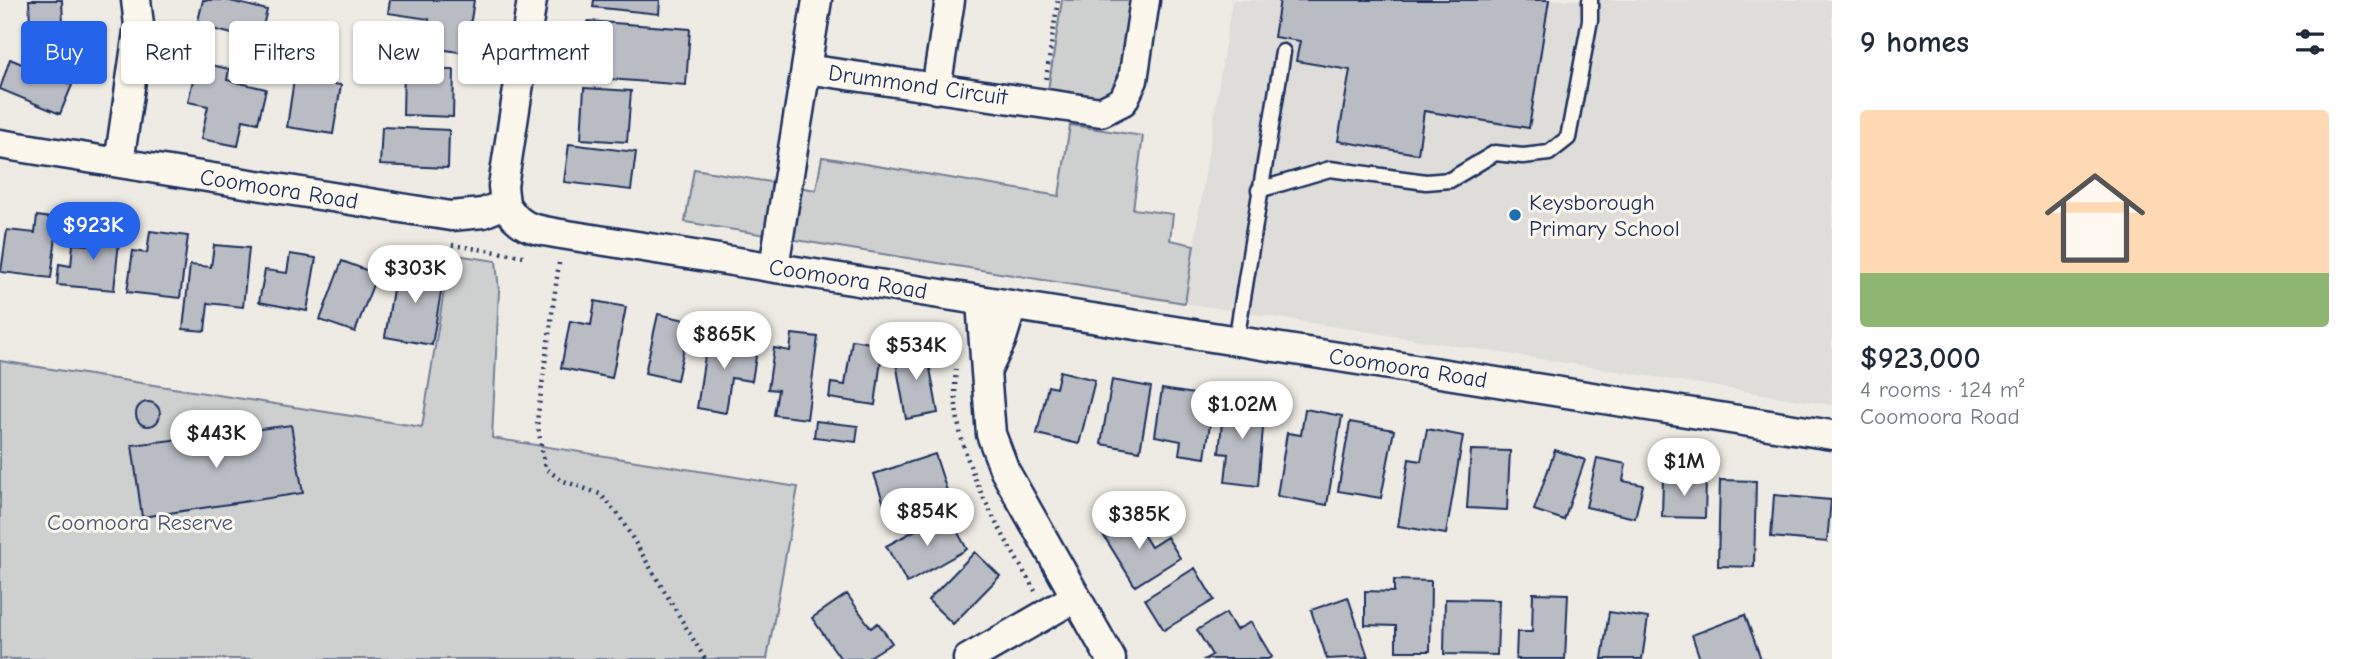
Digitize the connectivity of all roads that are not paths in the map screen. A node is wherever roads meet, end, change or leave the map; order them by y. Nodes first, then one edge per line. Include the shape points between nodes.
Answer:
1 (136, 0) edge
2 (532, 0) edge
3 (817, 0) edge
4 (950, 0) edge
5 (1144, 0) edge
6 (1590, 0) edge
7 (1283, 52) dead end
8 (806, 69) junction
9 (936, 89) junction
10 (0, 144) edge
11 (119, 163) junction
12 (1259, 191) junction
13 (505, 204) junction
14 (774, 267) junction
15 (981, 300) junction
16 (1012, 306) junction
17 (1236, 341) junction
18 (986, 374) junction
19 (1832, 435) edge
20 (1076, 597) junction
21 (968, 659) edge
22 (1111, 659) edge

1 - 11 street via 139,25
2 - 13 street via 503,186
3 - 8 street
4 - 9 street
5 - 9 street, Drummond Circuit via 1133,80 1123,101 1101,112
6 - 12 lane via 1568,138 1549,153 1495,153 1450,180 1426,182 1330,169
7 - 12 lane
8 - 9 street, Drummond Circuit
8 - 14 street, Drummond Circuit
10 - 11 street, Coomoora Road
11 - 13 street, Coomoora Road via 451,216 483,213
12 - 17 lane
13 - 14 street, Coomoora Road via 514,219 534,229
14 - 15 street, Coomoora Road
15 - 16 street, Coomoora Road
15 - 18 street
16 - 17 street, Coomoora Road
16 - 18 street
17 - 19 street, Coomoora Road
18 - 20 street via 991,434 1005,471
20 - 21 street
20 - 22 street

